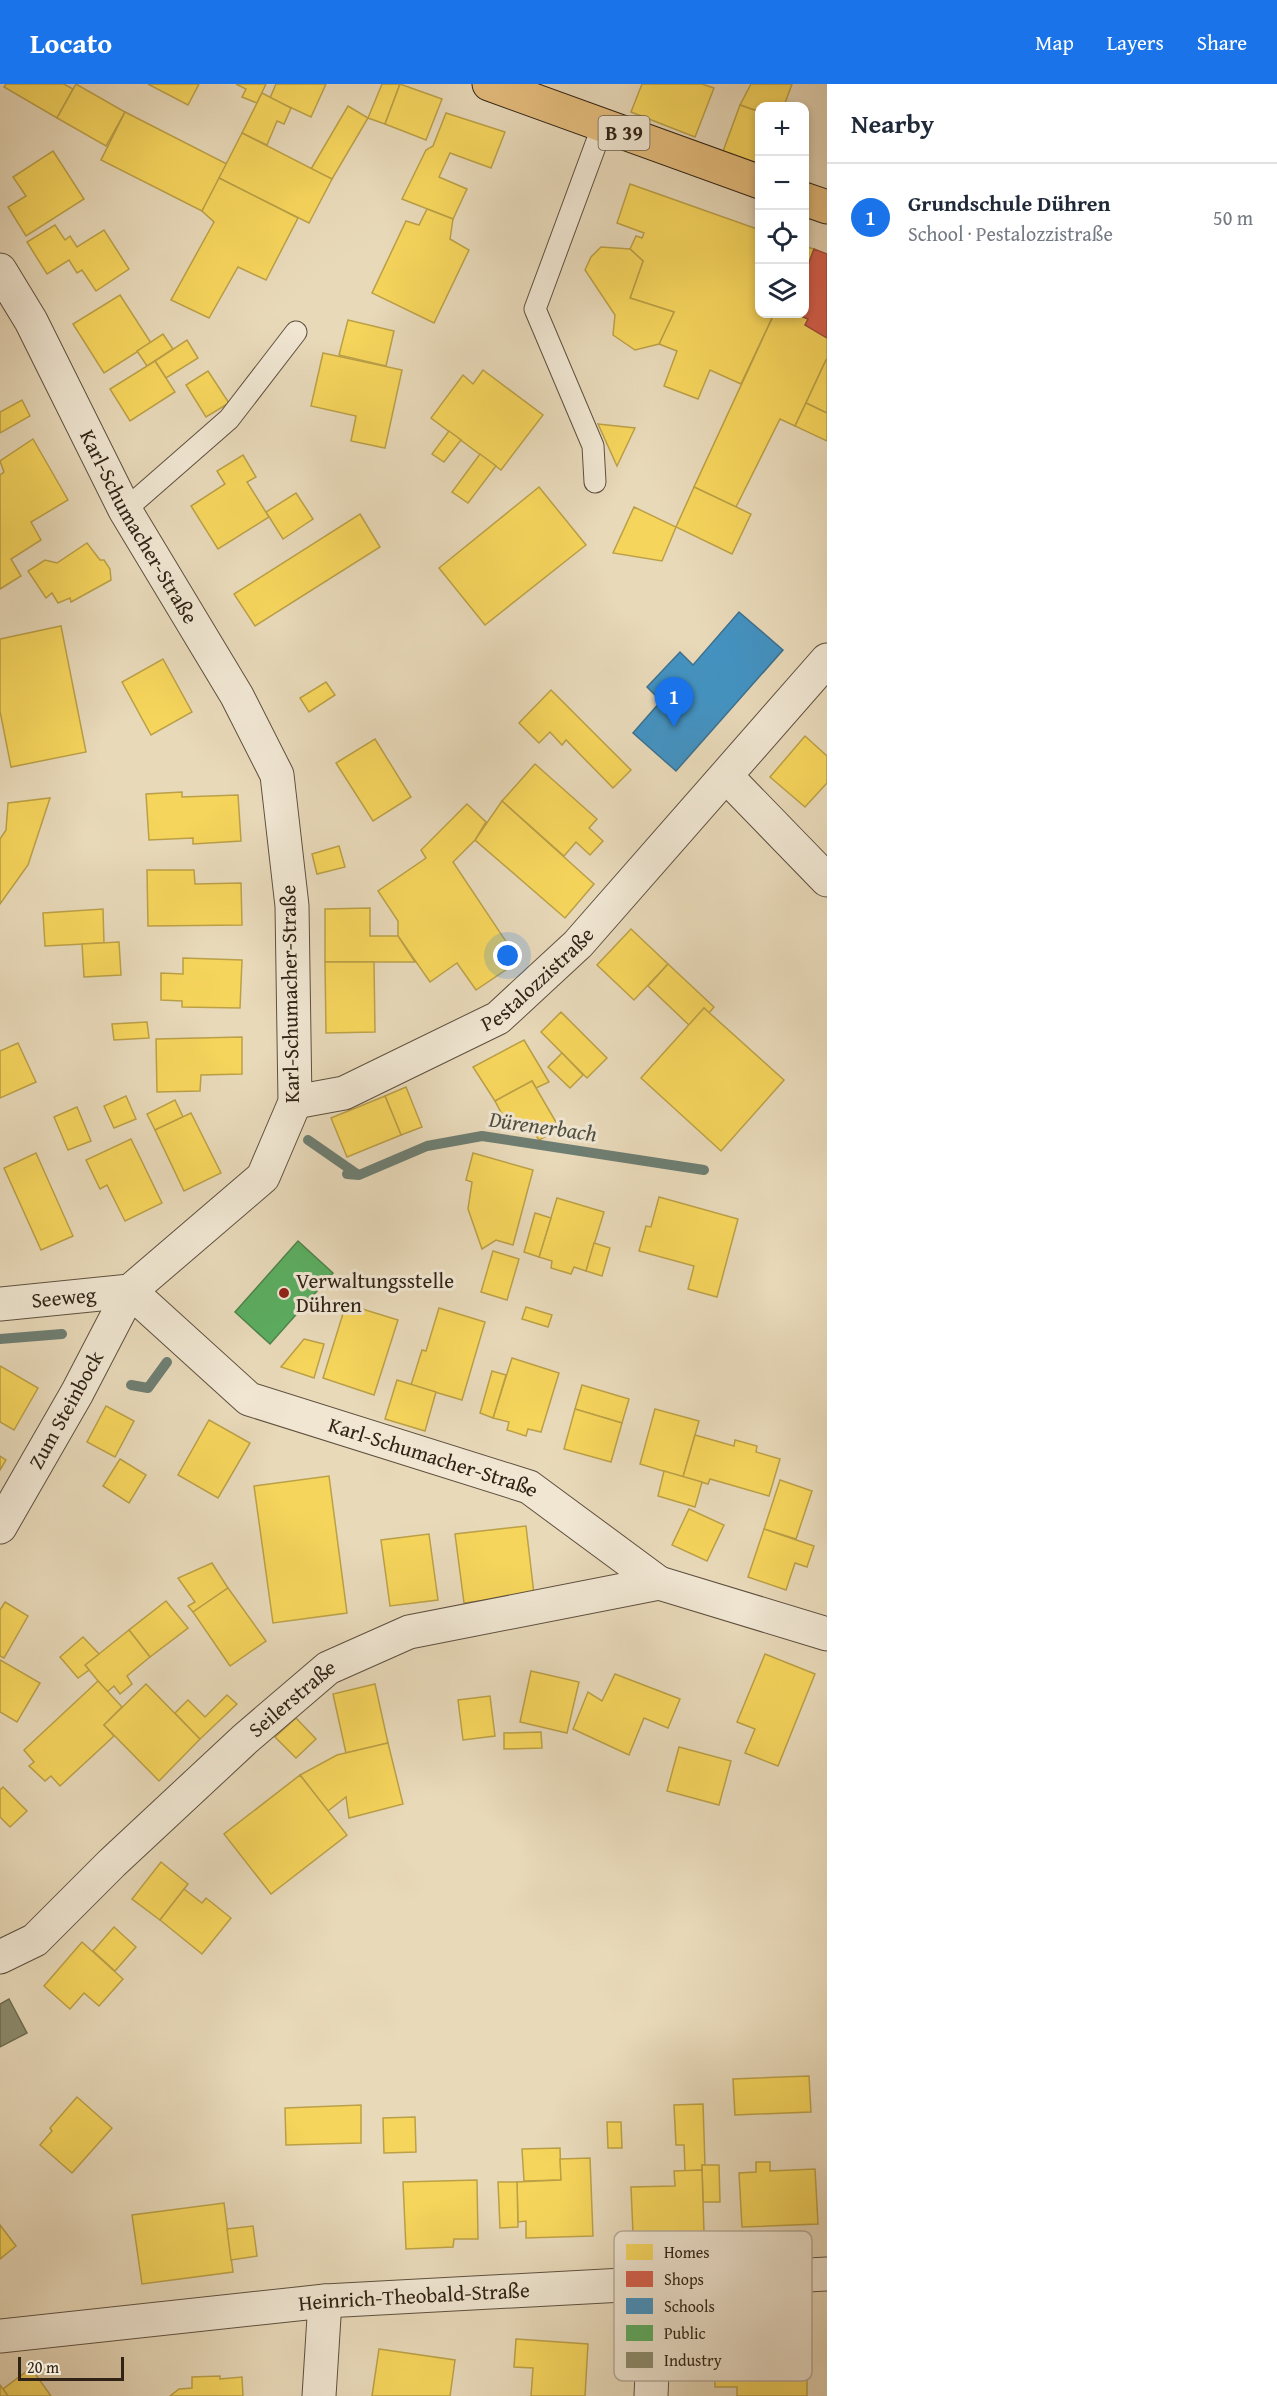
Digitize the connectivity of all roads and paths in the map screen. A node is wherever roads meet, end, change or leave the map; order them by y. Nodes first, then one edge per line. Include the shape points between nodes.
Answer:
1 (489, 84) edge
2 (603, 125) junction
3 (755, 181) edge
4 (809, 201) edge
5 (827, 207) edge
6 (0, 270) edge
7 (296, 332) dead end
8 (596, 482) dead end
9 (125, 510) junction
10 (827, 660) edge
11 (727, 777) junction
12 (827, 880) edge
13 (295, 1102) junction
14 (130, 1292) junction
15 (0, 1304) edge
16 (0, 1527) edge
17 (659, 1582) junction
18 (827, 1634) edge
19 (0, 1958) edge
20 (827, 2274) edge
21 (812, 2275) edge
22 (614, 2285) edge
23 (326, 2301) junction
24 (0, 2336) edge
25 (652, 2381) edge
26 (319, 2396) edge
27 (651, 2396) edge

1 - 2 main road, B 39
2 - 3 main road, B 39
2 - 8 lane via 535,309 593,446
4 - 5 main road
6 - 9 street, Karl-Schumacher-Straße via 31,321
7 - 9 lane via 229,419
9 - 13 street, Karl-Schumacher-Straße via 237,696 277,775 292,906
10 - 11 street, Pestalozzistraße
11 - 12 street
11 - 13 street, Pestalozzistraße via 578,944 498,1018 344,1094
13 - 14 street, Karl-Schumacher-Straße via 263,1177
14 - 15 street, Seeweg
14 - 16 street, Zum Steinbock
14 - 17 street, Karl-Schumacher-Straße via 249,1399 529,1487
17 - 18 street, Karl-Schumacher-Straße
17 - 19 street, Seilerstraße via 409,1632 328,1668 112,1863 35,1940
20 - 21 street, Heinrich-Theobald-Straße
22 - 23 street, Heinrich-Theobald-Straße
23 - 24 street, Heinrich-Theobald-Straße
23 - 26 street
25 - 27 street

